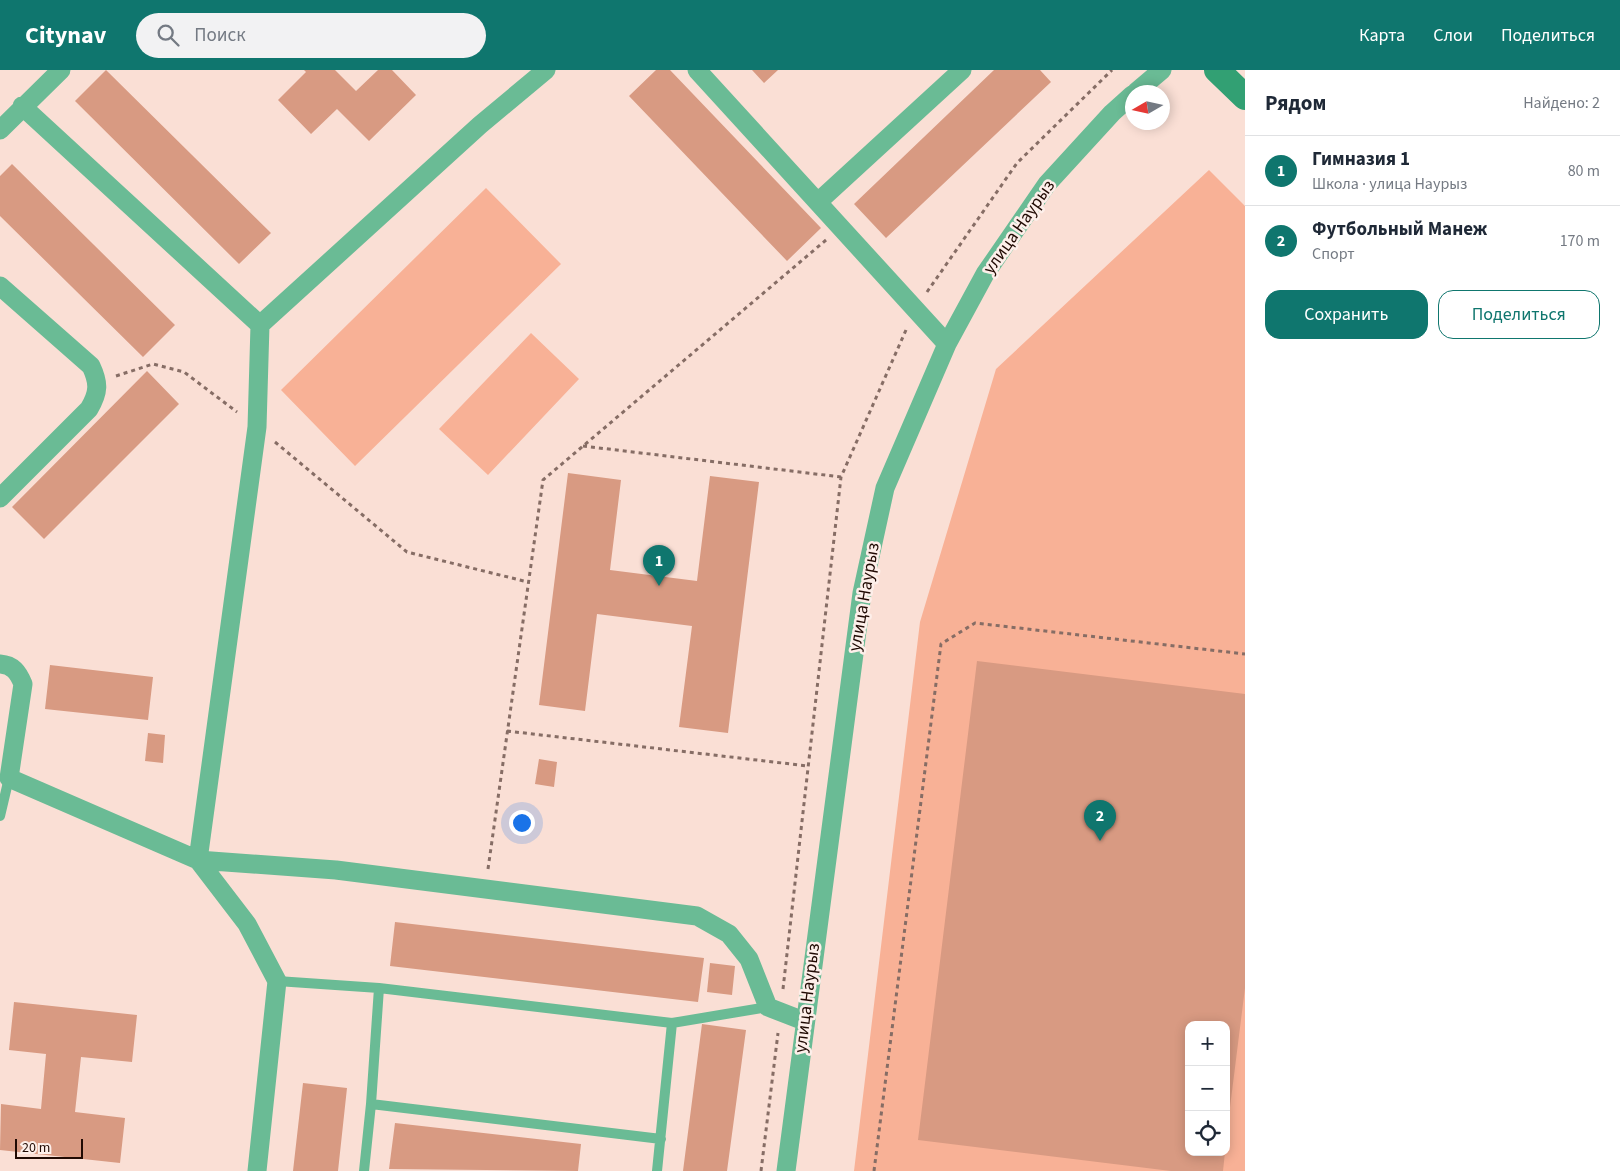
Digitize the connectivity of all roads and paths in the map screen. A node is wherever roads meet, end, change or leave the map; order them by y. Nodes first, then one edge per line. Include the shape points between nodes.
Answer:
1 (61, 70) edge
2 (546, 70) edge
3 (697, 70) edge
4 (962, 70) edge
5 (1162, 70) edge
6 (1218, 70) edge
7 (1144, 85) edge
8 (1245, 97) edge
9 (1125, 102) edge
10 (22, 106) junction
11 (0, 130) edge
12 (818, 202) junction
13 (841, 228) junction
14 (0, 286) edge
15 (260, 325) junction
16 (947, 344) junction
17 (98, 382) junction
18 (257, 427) junction
19 (582, 446) junction
20 (841, 477) dead end
21 (0, 498) edge
22 (528, 582) junction
23 (1245, 654) edge
24 (0, 664) edge
25 (507, 731) junction
26 (808, 766) dead end
27 (8, 778) junction
28 (0, 816) edge
29 (198, 860) junction
30 (485, 889) junction
31 (277, 982) junction
32 (379, 988) junction
33 (768, 1007) junction
34 (804, 1021) junction
35 (672, 1023) junction
36 (371, 1104) junction
37 (661, 1139) junction
38 (257, 1171) edge
39 (364, 1171) edge
40 (657, 1171) edge
41 (786, 1171) edge
42 (874, 1171) edge

1 - 10 street
2 - 15 street via 480,125
3 - 12 street
4 - 12 street
5 - 7 street
6 - 8 street
9 - 16 street, улица Наурыз via 1047,184 985,274
10 - 11 street
10 - 15 street
12 - 13 street
13 - 16 street
13 - 19 path
14 - 17 street via 91,366
15 - 18 street
16 - 34 street, улица Наурыз via 886,488 862,593
17 - 18 path via 153,364 184,372
17 - 21 street via 97,395 89,409
18 - 22 path via 407,552
18 - 29 street
19 - 20 path
19 - 22 path via 543,480
22 - 25 path
23 - 42 path via 975,623 941,644
24 - 27 street via 18,672 23,684
25 - 26 path
25 - 30 path
27 - 28 lane
27 - 29 street
29 - 30 street via 336,870
29 - 31 street via 247,924
30 - 33 street via 697,916 728,934 749,959
31 - 32 lane
31 - 38 street
32 - 35 lane
32 - 36 lane
33 - 34 street
33 - 35 lane
34 - 41 street, улица Наурыз
35 - 37 lane
36 - 37 lane
36 - 39 lane
37 - 40 lane

